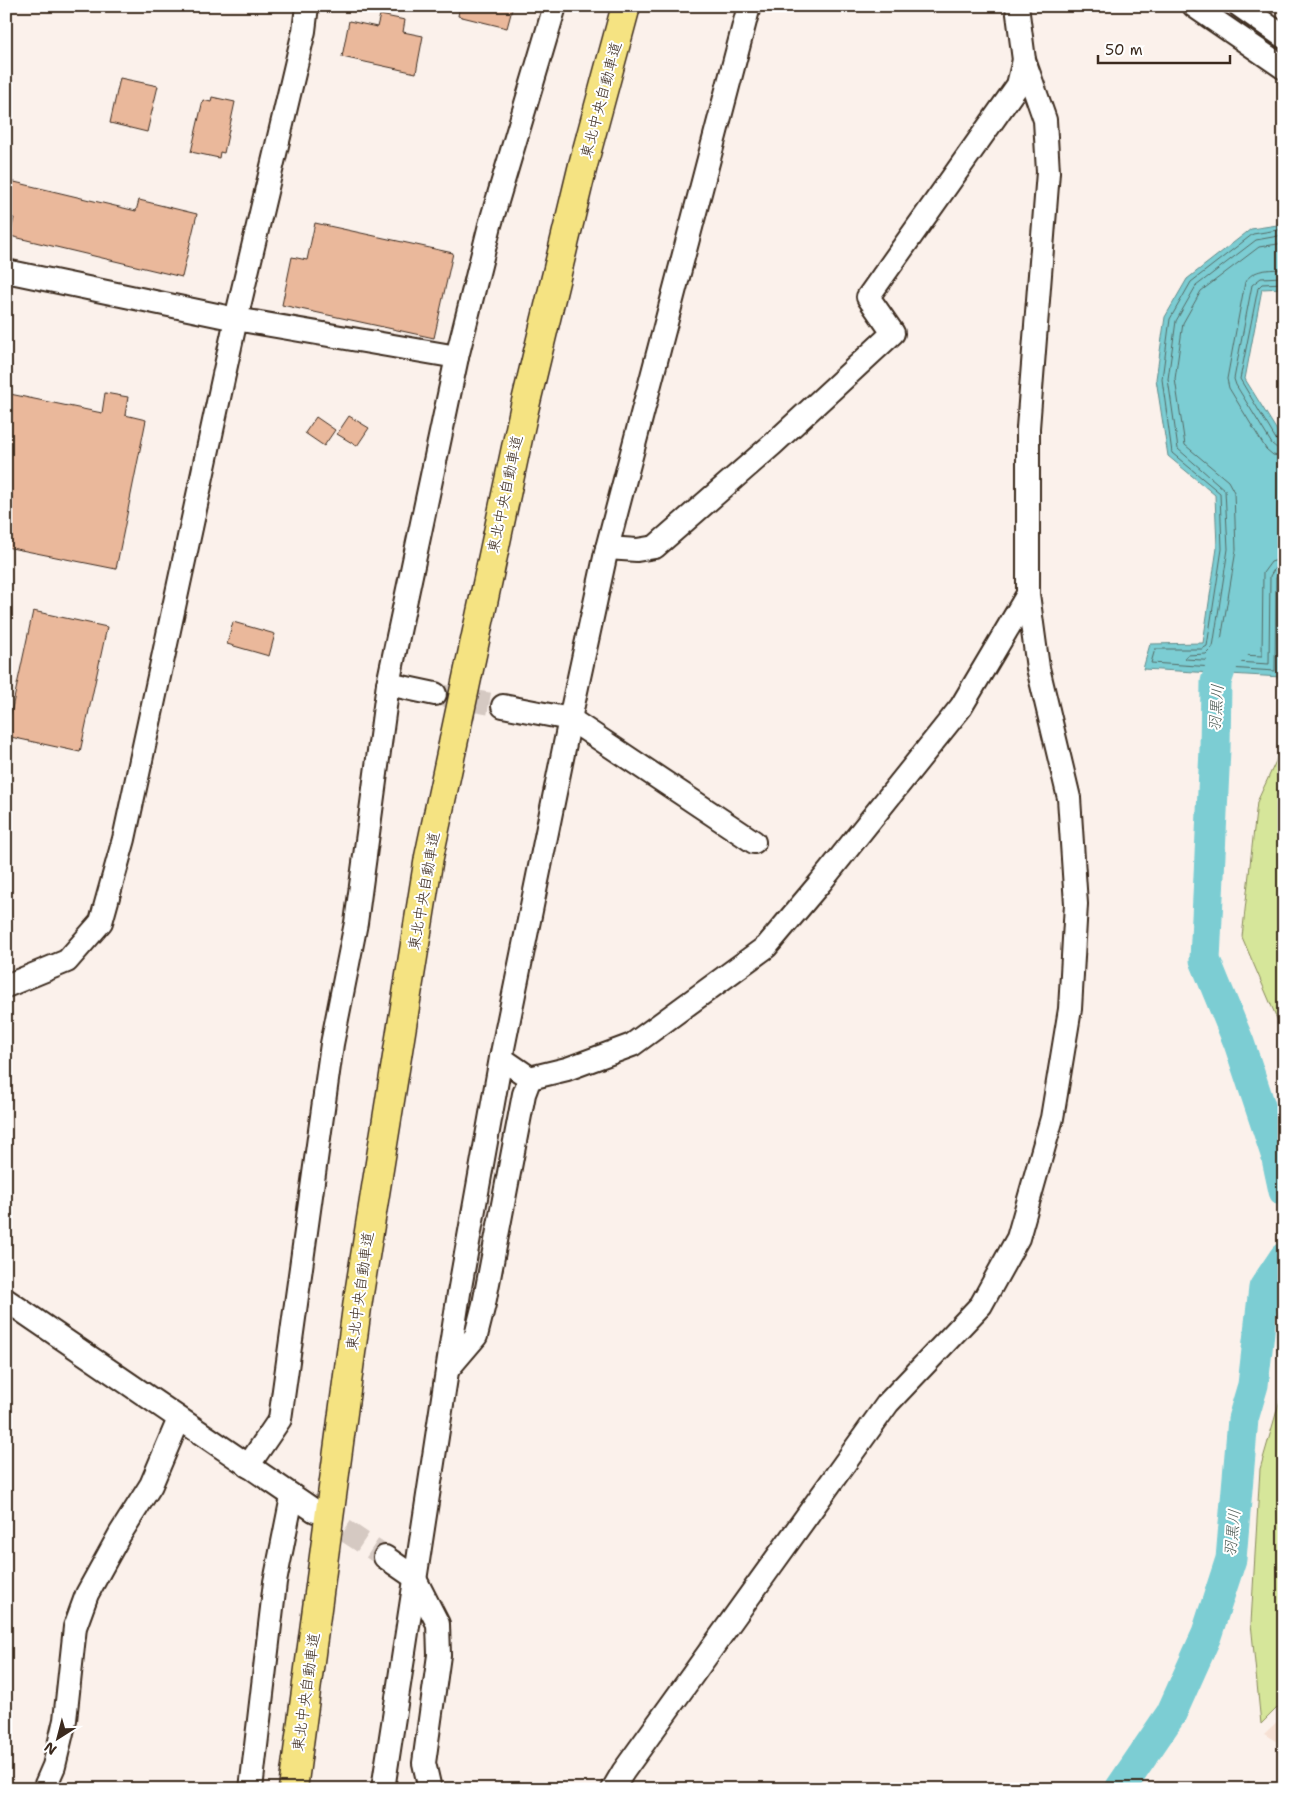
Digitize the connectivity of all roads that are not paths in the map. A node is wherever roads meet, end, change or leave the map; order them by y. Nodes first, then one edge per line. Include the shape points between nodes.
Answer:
1 (307, 6) edge
2 (555, 6) edge
3 (626, 6) edge
4 (643, 6) edge
5 (749, 6) edge
6 (1017, 6) edge
7 (1194, 6) edge
8 (1240, 6) edge
9 (1284, 37) edge
10 (1024, 60) junction
11 (1284, 68) edge
12 (6, 271) edge
13 (236, 319) junction
14 (457, 358) junction
15 (607, 548) junction
16 (1028, 594) junction
17 (388, 684) junction
18 (435, 694) tunnel mouth
19 (503, 706) tunnel mouth
20 (570, 719) junction
21 (754, 842) dead end
22 (6, 986) edge
23 (501, 1058) junction
24 (530, 1078) junction
25 (6, 1300) edge
26 (447, 1370) junction
27 (179, 1419) junction
28 (248, 1466) junction
29 (292, 1496) junction
30 (314, 1511) tunnel mouth
31 (385, 1557) tunnel mouth
32 (414, 1577) junction
33 (44, 1789) edge
34 (251, 1789) edge
35 (293, 1789) edge
36 (312, 1789) edge
37 (383, 1789) edge
38 (430, 1789) edge
39 (613, 1789) edge

1 - 13 street via 304,31
2 - 14 street via 490,225
3 - 35 highway, 東北中央自動車道 via 583,165 524,410 429,857 358,1300
4 - 36 highway, 東北中央自動車道 via 595,186 538,426 497,609 452,838 374,1318
5 - 15 street
6 - 10 street
7 - 11 street
8 - 9 street
10 - 15 street via 1018,85 868,297 893,333 655,547 637,550
10 - 16 street via 1045,120 1048,172 1028,428
12 - 13 street
13 - 14 street
13 - 22 street via 124,839 100,922 67,961
14 - 17 street
15 - 20 street
16 - 24 street via 961,707 766,947 632,1045 567,1069
16 - 39 street via 1038,668 1069,798 1076,904 1070,1009 1052,1118 1018,1238 981,1305 888,1402
17 - 18 street
17 - 28 street via 356,923 332,1044 280,1420
19 - 20 street
20 - 21 street
20 - 23 street
23 - 24 street
23 - 26 street
24 - 26 street via 524,1094 476,1336
25 - 27 street
26 - 32 street
27 - 28 street
27 - 33 street via 151,1485 87,1594 75,1627 65,1720 54,1766
28 - 29 street
29 - 30 street
29 - 34 street via 275,1582
31 - 32 street
32 - 37 street
32 - 38 street via 438,1624 439,1655 424,1763

